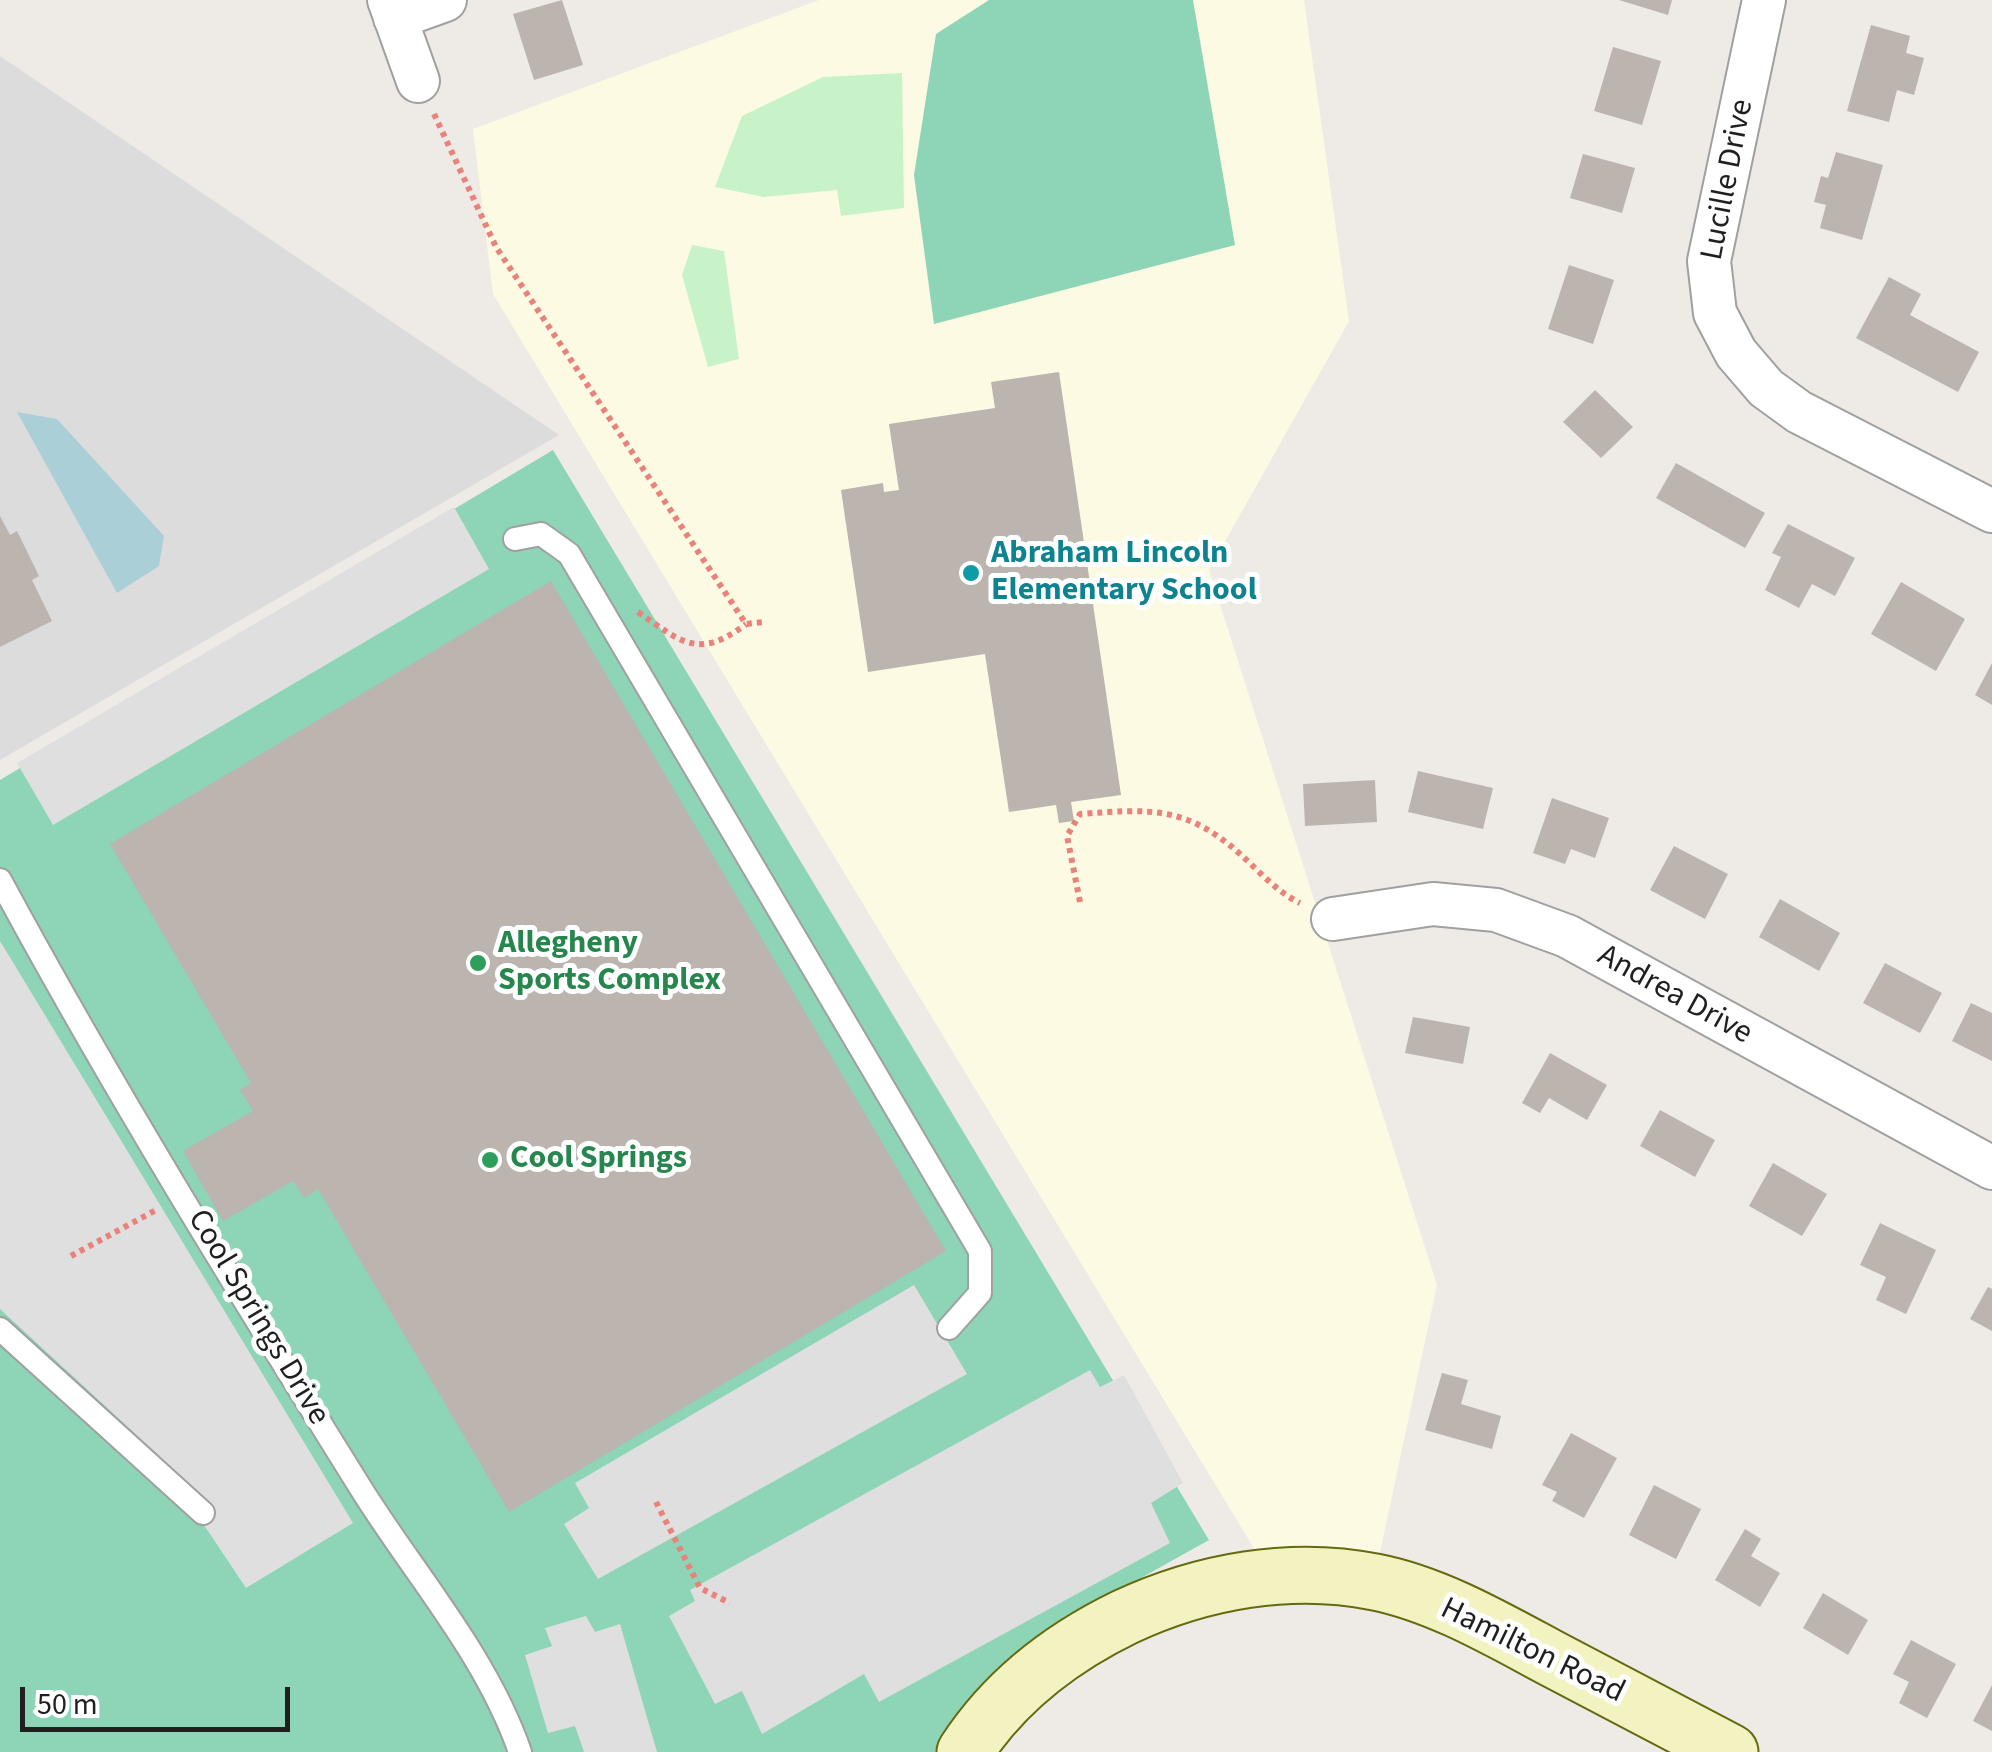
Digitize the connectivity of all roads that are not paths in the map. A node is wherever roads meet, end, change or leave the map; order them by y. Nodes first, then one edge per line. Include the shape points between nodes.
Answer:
1 (445, 0) edge
2 (1764, 0) edge
3 (392, 9) edge
4 (418, 81) road end
5 (1992, 511) edge
6 (514, 539) dead end
7 (0, 880) edge
8 (1333, 919) road end
9 (1992, 1168) edge
10 (949, 1328) dead end
11 (0, 1329) edge
12 (203, 1513) dead end
13 (520, 1752) edge
14 (965, 1752) edge
15 (1730, 1752) edge

1 - 3 street
2 - 5 street, Lucille Drive via 1709,261 1715,313 1736,353 1798,412
3 - 4 street
6 - 10 lane via 541,534 569,554 980,1251 980,1292
7 - 13 lane, Cool Springs Drive via 362,1490 506,1711
8 - 9 street, Andrea Drive via 1433,904 1496,910 1566,936
11 - 12 lane
14 - 15 street, Hamilton Road via 1058,1653 1108,1625 1164,1599 1222,1583 1324,1575 1378,1582 1476,1618

